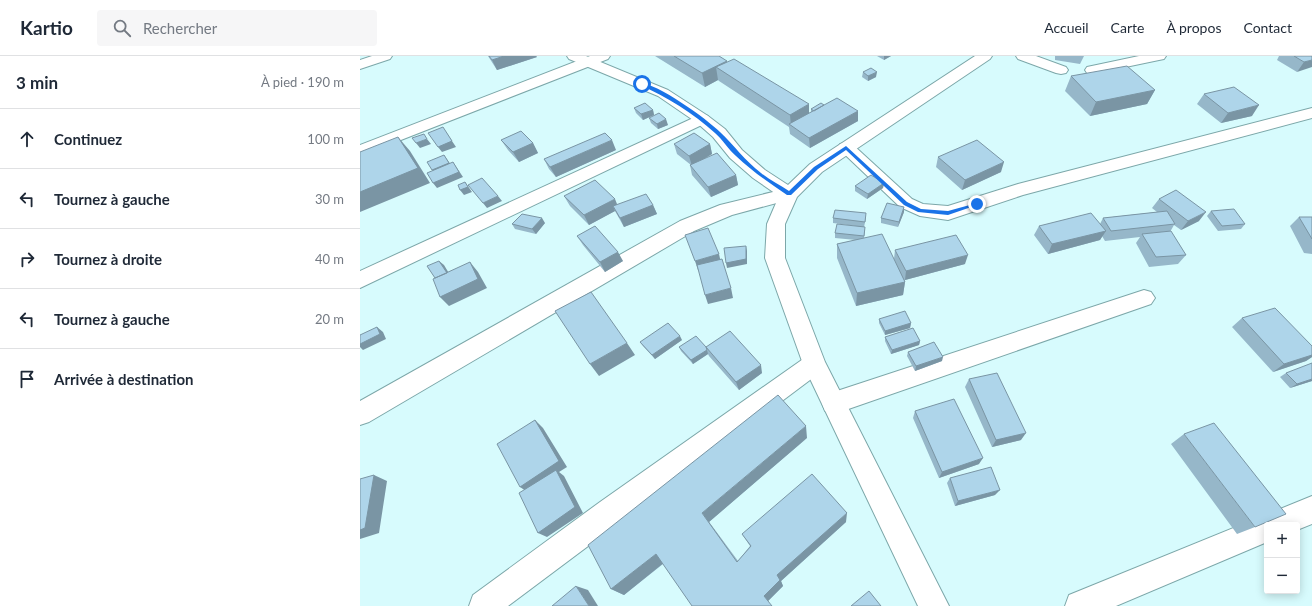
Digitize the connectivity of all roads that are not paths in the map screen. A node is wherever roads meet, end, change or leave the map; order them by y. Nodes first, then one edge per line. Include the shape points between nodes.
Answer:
1 (385, 56) edge
2 (603, 56) edge
3 (985, 56) edge
4 (1023, 56) edge
5 (1159, 56) edge
6 (581, 59) edge
7 (360, 65) edge
8 (1061, 70) dead end
9 (1092, 70) dead end
10 (1312, 113) edge
11 (702, 119) junction
12 (846, 148) junction
13 (360, 150) edge
14 (789, 194) junction
15 (360, 280) edge
16 (1144, 298) dead end
17 (814, 364) junction
18 (834, 403) junction
19 (360, 414) edge
20 (1312, 510) edge
21 (1282, 522) edge
22 (1264, 529) edge
23 (484, 606) edge
24 (934, 606) edge
25 (1080, 606) edge

1 - 7 street
2 - 6 street
3 - 12 street
4 - 8 street
5 - 9 street
6 - 11 street via 663,93
6 - 13 street
10 - 12 street via 1018,190 948,213 920,210 906,203
11 - 14 street via 759,174
11 - 15 street
12 - 14 street via 816,168
14 - 17 street via 776,224 775,258
14 - 19 street via 727,210 687,226
16 - 18 street
17 - 18 street
17 - 23 street
18 - 24 street
20 - 21 street
22 - 25 street

